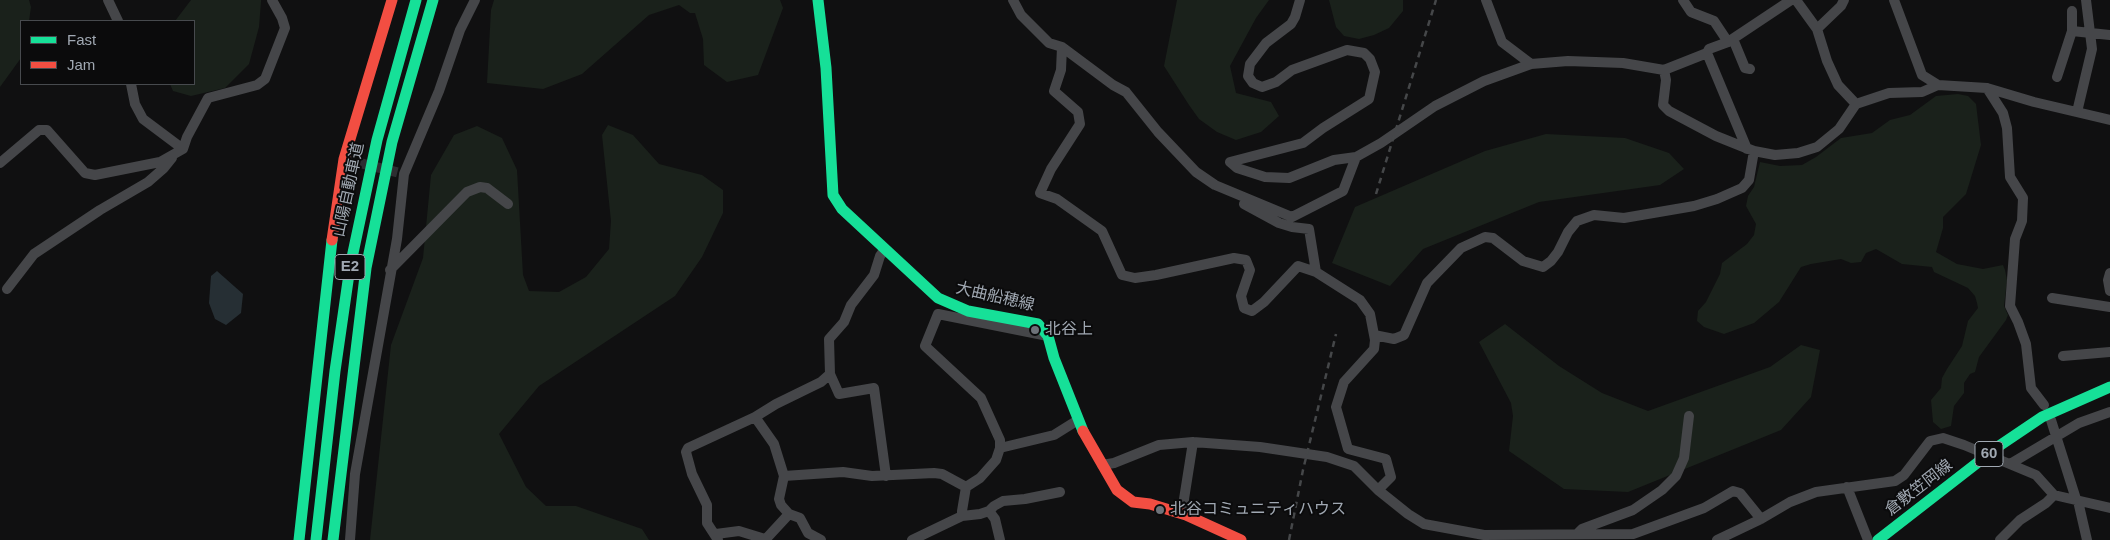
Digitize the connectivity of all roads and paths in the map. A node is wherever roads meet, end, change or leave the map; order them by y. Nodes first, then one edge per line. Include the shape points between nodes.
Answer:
1 (108, 0) edge
2 (272, 0) edge
3 (392, 0) edge
4 (416, 0) edge
5 (432, 0) edge
6 (475, 0) edge
7 (818, 0) edge
8 (1300, 0) edge
9 (1486, 0) edge
10 (1683, 0) edge
11 (1791, 0) edge
12 (1796, 0) edge
13 (1844, 0) edge
14 (1894, 0) edge
15 (2086, 0) edge
16 (1014, 1) edge
17 (2072, 10) dead end
18 (118, 20) edge
19 (1818, 29) junction
20 (2072, 31) junction
21 (2090, 34) junction
22 (2110, 35) edge
23 (1730, 41) junction
24 (1062, 47) junction
25 (1707, 54) junction
26 (1531, 64) junction
27 (1750, 69) dead end
28 (1664, 70) junction
29 (2057, 77) dead end
30 (131, 85) edge
31 (1938, 85) junction
32 (1987, 88) junction
33 (1856, 104) junction
34 (2077, 112) junction
35 (2110, 120) edge
36 (1750, 150) junction
37 (180, 151) junction
38 (1356, 157) junction
39 (0, 163) edge
40 (1231, 192) junction
41 (508, 204) dead end
42 (885, 249) junction
43 (390, 270) junction
44 (1316, 272) junction
45 (2110, 273) edge
46 (8, 289) dead end
47 (2110, 291) edge
48 (2052, 298) dead end
49 (2110, 307) edge
50 (1374, 335) junction
51 (1048, 336) junction
52 (2110, 352) edge
53 (2063, 356) dead end
54 (830, 374) junction
55 (2110, 387) edge
56 (2044, 405) dead end
57 (2110, 412) edge
58 (1689, 416) dead end
59 (755, 417) junction
60 (1078, 420) junction
61 (2051, 420) dead end
62 (2056, 436) junction
63 (1193, 442) junction
64 (1000, 448) junction
65 (1988, 455) junction
66 (2010, 464) junction
67 (1102, 465) junction
68 (784, 476) junction
69 (886, 476) junction
70 (966, 487) junction
71 (1847, 488) junction
72 (1378, 490) junction
73 (1060, 492) dead end
74 (2054, 496) junction
75 (2077, 500) junction
76 (2110, 508) edge
77 (989, 511) junction
78 (789, 514) junction
79 (1186, 515) junction
80 (962, 516) junction
81 (1761, 519) junction
82 (1449, 529) junction
83 (1578, 534) junction
84 (717, 537) edge
85 (299, 540) edge
86 (316, 540) edge
87 (333, 540) edge
88 (350, 540) edge
89 (765, 540) edge
90 (821, 540) edge
91 (912, 540) edge
92 (1000, 540) edge
93 (1241, 540) edge
94 (1454, 540) edge
95 (1717, 540) edge
96 (1868, 540) edge
97 (1878, 540) edge
98 (2000, 540) edge
99 (2087, 540) edge

1 - 18 street
2 - 37 street via 285,28 265,79 257,85 208,98
3 - 85 main road via 344,159 338,191
4 - 86 main road, 山陽自動車道 / E2 via 377,140 359,222 336,371
5 - 87 main road, 山陽自動車道 / E2 via 392,142 374,224
6 - 43 street via 460,30 439,91 404,174
7 - 42 main road, 大曲船穂線 via 826,68 833,195 842,209
8 - 38 street via 1291,24 1266,43 1250,64 1248,76 1252,83 1262,86 1276,82 1292,70 1347,50 1364,53 1370,59 1375,72 1369,99 1303,143 1230,162 1237,168 1265,177 1288,178 1334,160
9 - 26 street via 1502,42
10 - 23 street via 1691,12 1714,21
11 - 23 street
12 - 19 street
13 - 19 street
14 - 31 street via 1922,75
15 - 21 street
16 - 24 street via 1021,15 1049,43
17 - 20 street
19 - 33 street via 1838,85
20 - 21 street
20 - 29 street
21 - 22 street
21 - 34 street via 2092,49
23 - 25 street via 1709,49
23 - 27 street via 1745,68
24 - 40 street via 1126,92 1196,172
24 - 44 street via 1061,70 1054,91 1078,112 1080,124 1050,169 1040,193 1057,199 1102,231 1122,275 1135,278 1234,258 1246,260 1250,270 1240,296 1244,308 1252,311 1298,266
25 - 28 street
25 - 36 street
26 - 28 street via 1568,61 1623,63
26 - 38 street via 1484,81 1436,106
28 - 36 street via 1663,105 1669,111
30 - 37 street via 135,104 143,119
31 - 32 street
31 - 33 street via 1922,92 1889,93
32 - 34 street
32 - 56 street via 2003,112 2010,177 2023,198 2022,221 2015,239 2010,306 2026,344 2031,388
33 - 36 street via 1839,129 1817,147 1775,155
34 - 35 street
36 - 50 street via 1749,180 1742,188 1694,206 1624,218 1594,216 1577,221 1558,252 1543,267 1523,261 1494,238 1486,237 1461,248 1427,283 1404,335 1394,339
37 - 39 street via 160,162 95,175 85,173 47,130 39,130
37 - 46 street via 148,182 34,254
38 - 40 street via 1343,191 1292,217
40 - 44 street via 1232,198 1279,223 1309,229
41 - 43 street via 487,188 467,192
42 - 51 main road, 大曲船穂線 via 938,298 949,304 968,311 1038,324
42 - 54 street via 874,275 829,339
43 - 88 street via 355,474
44 - 50 street via 1360,300 1370,314
45 - 47 street
48 - 49 street
50 - 72 street via 1374,348 1344,382 1336,407 1348,449 1386,459 1391,477
51 - 60 main road
51 - 64 street via 938,314 925,346 981,398 1000,440
52 - 53 street
54 - 59 street
54 - 69 street via 839,394 874,388
55 - 65 main road, 倉敷笠岡線 / 60 via 2042,417
57 - 62 street via 2079,423
58 - 83 street via 1684,458 1676,476 1633,510 1582,529
59 - 68 street via 774,444
59 - 84 street via 688,448 686,452 692,474 707,505 707,523
60 - 64 street via 1054,435
60 - 67 main road
61 - 62 street
62 - 66 street
62 - 75 street
63 - 67 street via 1159,445
63 - 72 street via 1327,457 1354,466
63 - 79 street via 1184,499
64 - 70 street via 989,470
65 - 66 street
65 - 71 street via 1943,438 1930,441 1904,475 1895,481
65 - 97 main road, 倉敷笠岡線 / 60
66 - 74 street via 2036,475
67 - 79 main road via 1117,490 1133,502
68 - 69 street via 843,472
68 - 78 street via 779,499
69 - 70 street via 942,474
70 - 80 street
71 - 81 street via 1816,492
71 - 96 street
72 - 82 street via 1424,524
73 - 77 street via 1004,501
74 - 75 street
74 - 98 street via 2020,520
75 - 76 street
75 - 99 street
77 - 80 street
77 - 92 street via 996,519
78 - 89 street
78 - 90 street via 800,518 808,533
79 - 93 main road
80 - 91 street
81 - 83 street via 1740,493 1733,492 1704,508 1633,534
81 - 95 street
82 - 83 street via 1484,535
82 - 94 street
84 - 89 street via 739,532

